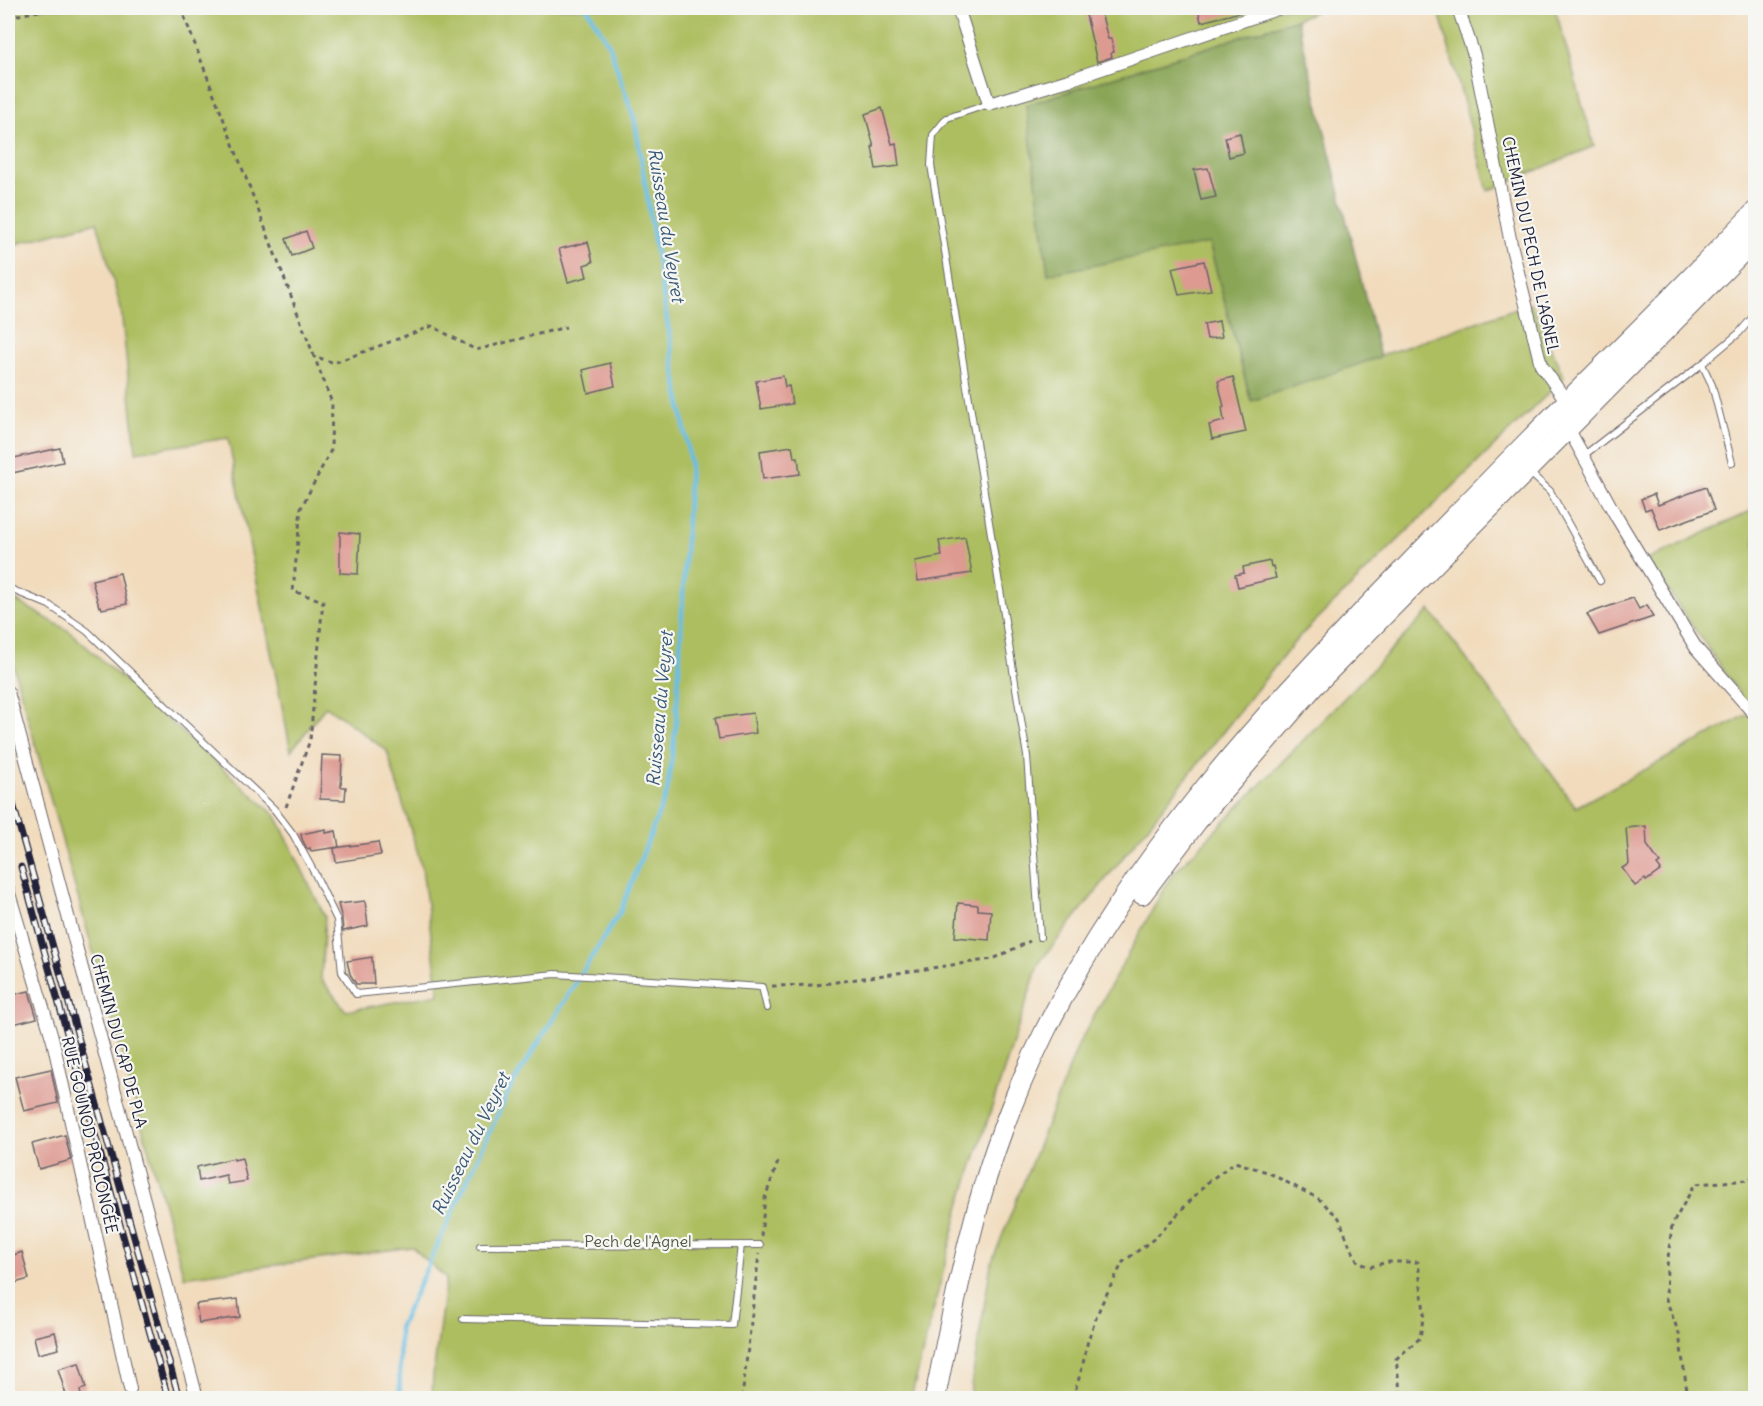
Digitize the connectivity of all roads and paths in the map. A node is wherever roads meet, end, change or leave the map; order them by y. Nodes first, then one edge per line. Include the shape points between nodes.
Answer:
1 (54, 8) edge
2 (181, 8) edge
3 (958, 8) edge
4 (1280, 8) edge
5 (1458, 8) edge
6 (8, 17) edge
7 (989, 104) junction
8 (1755, 211) edge
9 (1750, 229) edge
10 (1692, 278) junction
11 (1669, 312) dead end
12 (1755, 313) edge
13 (566, 327) dead end
14 (314, 356) junction
15 (1702, 363) junction
16 (1567, 417) junction
17 (1583, 456) junction
18 (1732, 463) dead end
19 (1523, 467) junction
20 (1600, 580) dead end
21 (8, 588) edge
22 (8, 692) edge
23 (1755, 716) edge
24 (282, 819) junction
25 (8, 890) edge
26 (1040, 937) joint
27 (762, 987) junction
28 (767, 1008) dead end
29 (778, 1162) dead end
30 (1755, 1175) edge
31 (741, 1245) junction
32 (760, 1245) junction
33 (480, 1246) dead end
34 (463, 1319) dead end
35 (130, 1389) dead end
36 (197, 1398) edge
37 (742, 1398) edge
38 (935, 1398) edge
39 (948, 1398) edge
40 (1073, 1398) edge
41 (1401, 1398) edge
42 (1688, 1398) edge

1 - 6 path
2 - 14 path
3 - 7 street
4 - 7 street via 1072,80
5 - 16 street, CHEMIN DU PECH DE L'AGNEL via 1474,54 1511,244 1541,365
7 - 26 lane via 947,118 933,135 931,165 1027,756
8 - 9 main road
9 - 10 main road
9 - 16 main road
10 - 11 lane
10 - 16 main road
12 - 15 lane
13 - 14 path via 476,350 432,326 334,363
14 - 24 path via 332,403 331,450 301,508 293,591 323,601 310,740
15 - 17 lane
15 - 18 lane via 1712,385
16 - 17 street, CHEMIN DU PECH DE L'AGNEL
16 - 19 main road
16 - 38 main road via 1493,481 1338,636 1234,751 1165,839 1111,917 1044,1033 999,1140 963,1264
17 - 23 street, CHEMIN DU PECH DE L'AGNEL via 1696,648
19 - 20 lane via 1550,491
19 - 39 main road via 1313,687 1197,821 1144,891 1088,979 1036,1080 991,1206 973,1270
21 - 24 lane via 49,605 87,631
22 - 36 street, CHEMIN DU CAP DE PLA
24 - 27 lane via 310,864 337,921 342,972 356,994 555,974
25 - 35 street, RUE GOUNOD PROLONGÉE via 53,1041
26 - 27 path via 993,959 816,985
27 - 28 lane
29 - 32 path via 765,1198
30 - 42 path via 1750,1180 1695,1184 1672,1225 1666,1299 1678,1334
31 - 32 lane
31 - 33 lane
31 - 34 lane via 732,1325
32 - 37 path
40 - 41 path via 1088,1340 1123,1262 1155,1238 1208,1182 1234,1162 1268,1172 1319,1199 1339,1218 1358,1263 1370,1267 1387,1262 1418,1262 1424,1312 1419,1338 1396,1359

